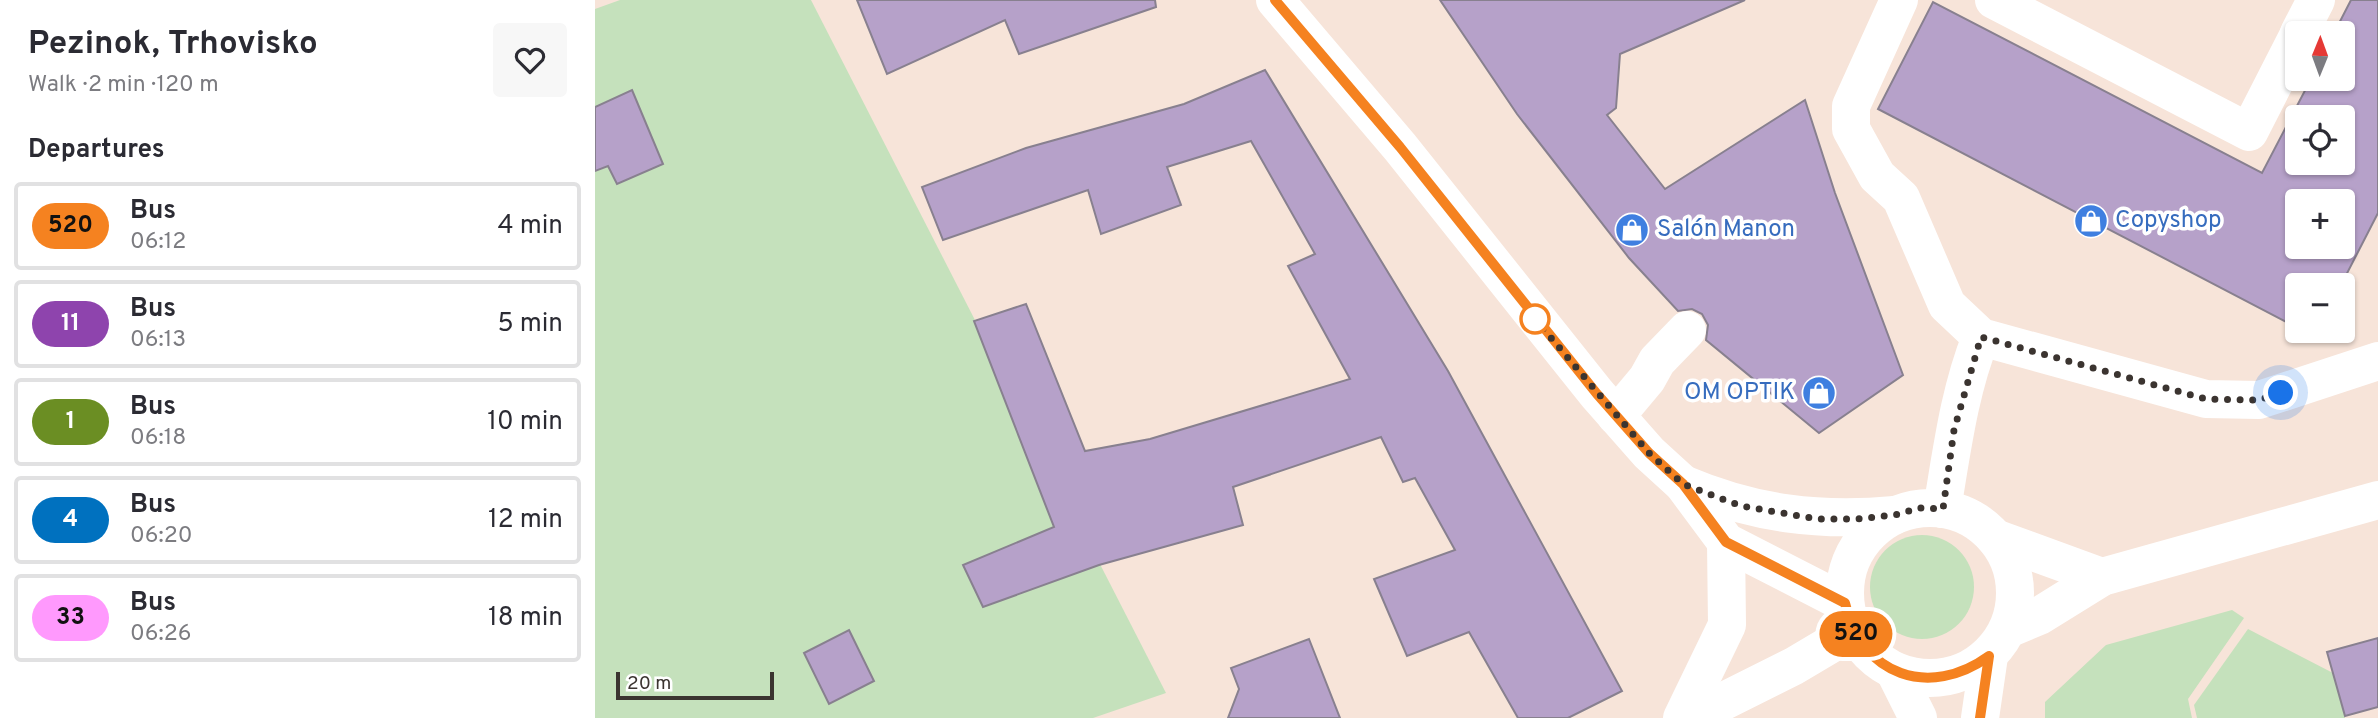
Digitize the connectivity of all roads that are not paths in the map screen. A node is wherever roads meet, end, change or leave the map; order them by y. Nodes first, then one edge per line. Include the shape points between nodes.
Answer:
1 (1275, 0) edge
2 (1899, 0) edge
3 (1994, 0) edge
4 (2316, 0) edge
5 (2305, 21) edge
6 (2285, 60) edge
7 (1687, 330) dead end
8 (1981, 337) junction
9 (2378, 361) edge
10 (1616, 416) junction
11 (1683, 484) junction
12 (2378, 500) edge
13 (1943, 509) junction
14 (1895, 515) junction
15 (1995, 538) junction
16 (1726, 542) junction
17 (2102, 577) junction
18 (1849, 617) junction
19 (1999, 642) junction
20 (1895, 672) junction
21 (1682, 718) edge
22 (1690, 718) edge
23 (1918, 718) edge
24 (1980, 718) edge

1 - 10 street via 1392,137
2 - 8 street via 1851,106 1851,129 1877,176 1901,198 1947,305
3 - 6 street via 2249,132
4 - 5 street
7 - 10 street
8 - 9 street via 2206,399 2259,400
8 - 13 street via 1954,430
10 - 11 street
11 - 14 street via 1779,515 1817,519
11 - 16 street
12 - 17 street
13 - 14 street via 1919,508
13 - 15 street via 1980,523
14 - 18 street via 1862,541 1851,560 1845,581
15 - 17 street
15 - 19 street via 2013,572 2015,610
16 - 18 street
16 - 21 street via 1727,625
17 - 19 street
18 - 20 street via 1871,655
18 - 22 street via 1794,666
19 - 20 street via 1973,668 1954,676 1915,677
19 - 24 street
20 - 23 street

